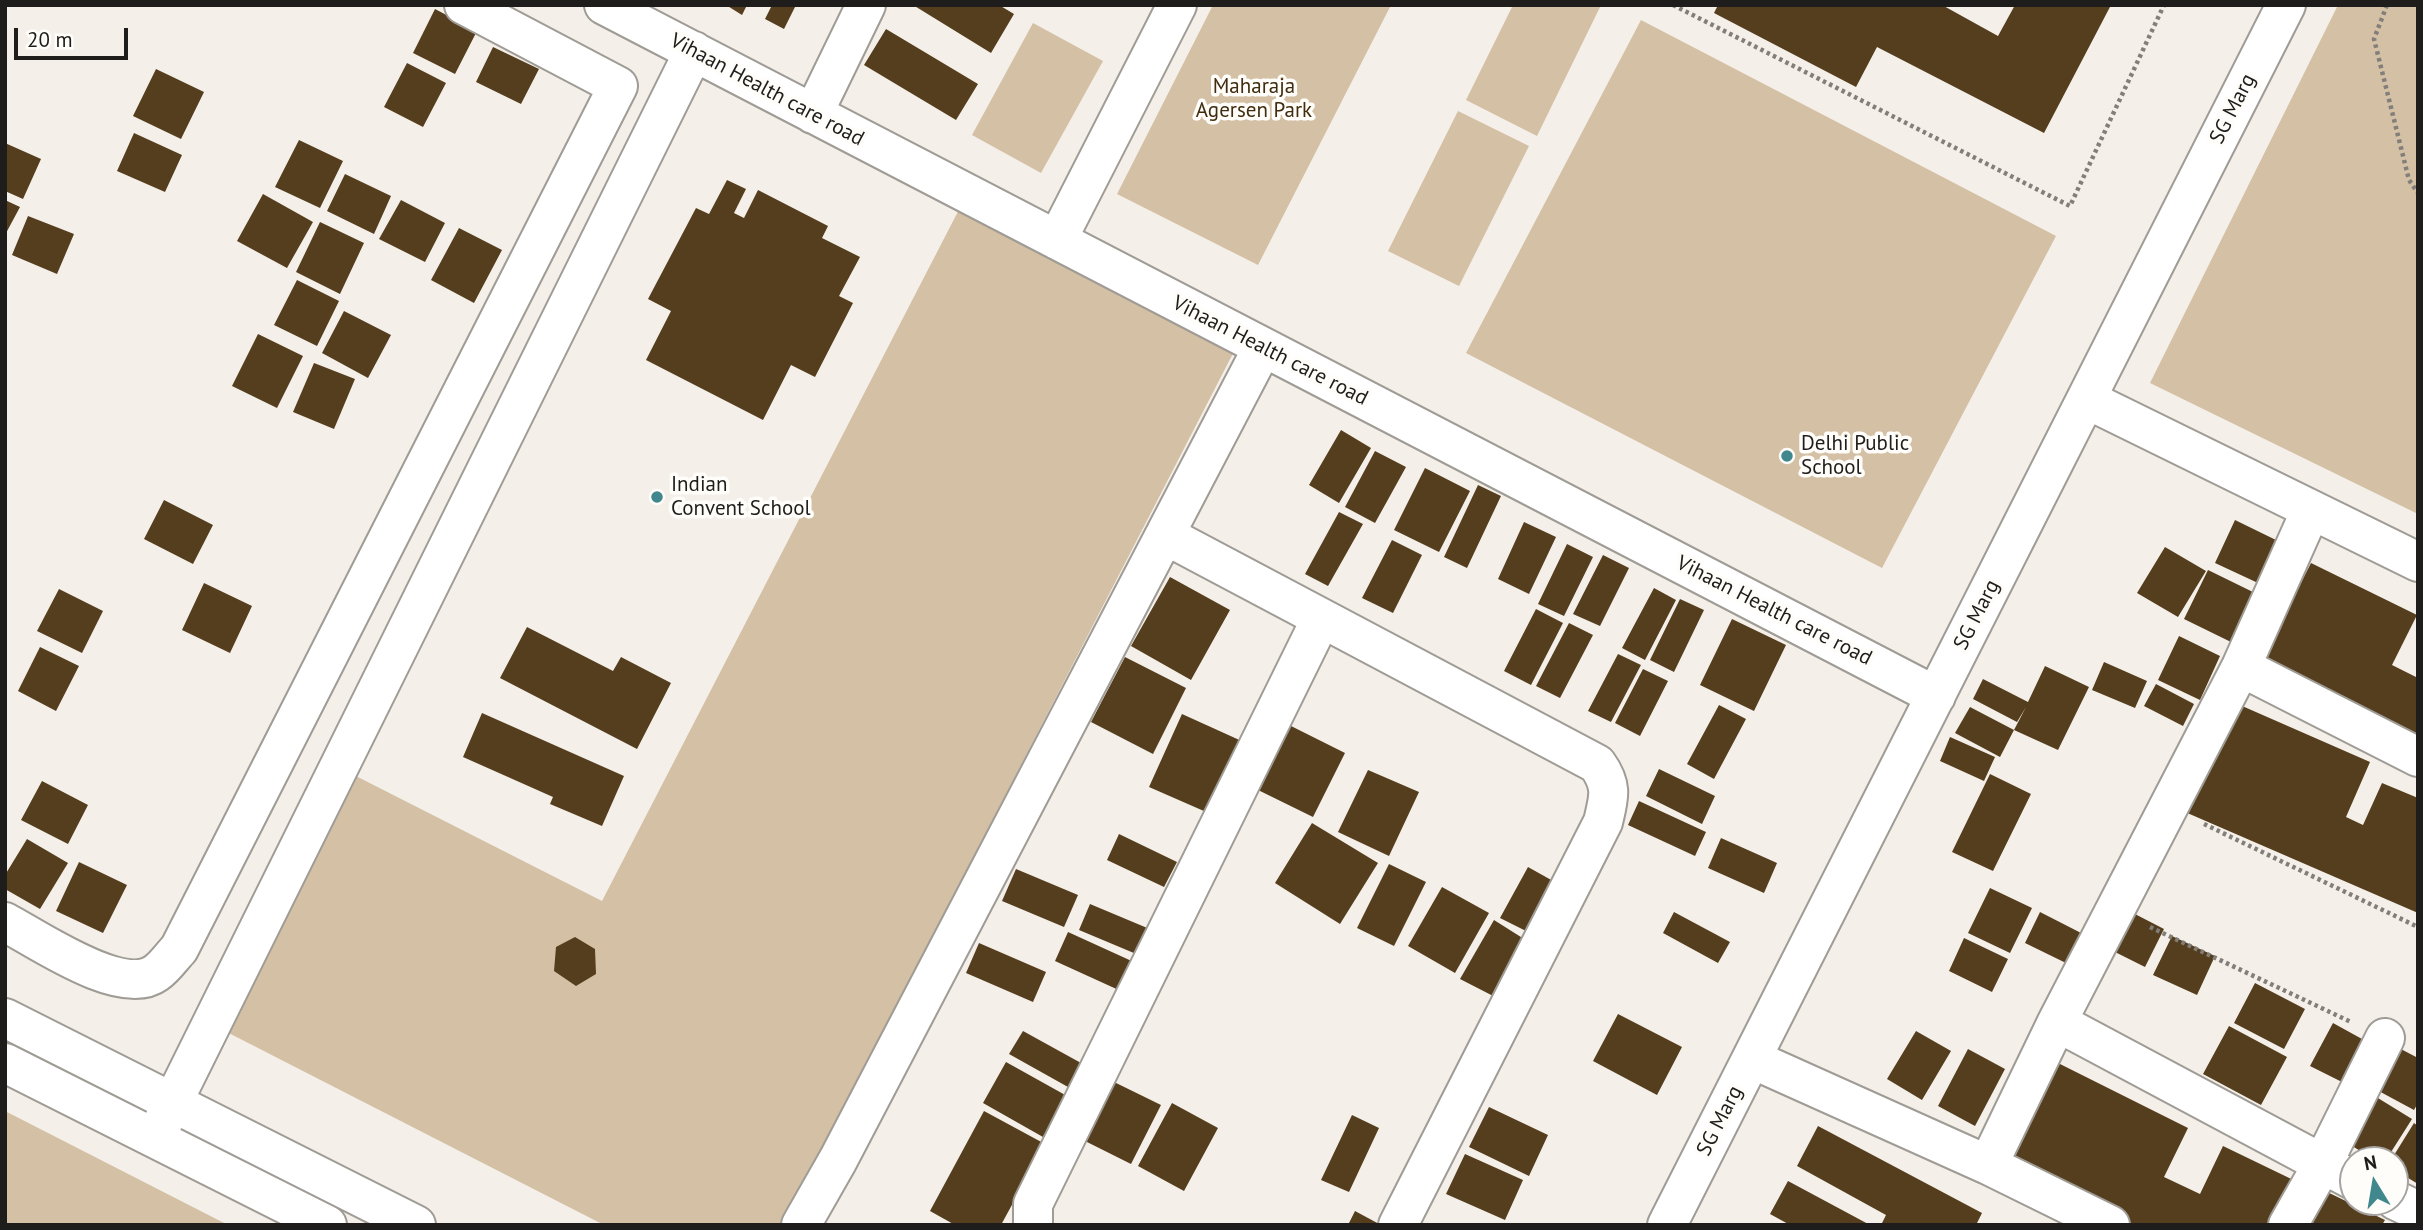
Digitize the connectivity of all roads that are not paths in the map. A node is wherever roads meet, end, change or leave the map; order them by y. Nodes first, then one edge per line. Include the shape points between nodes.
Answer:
1 (464, 5) edge
2 (604, 5) edge
3 (866, 5) edge
4 (1177, 5) edge
5 (2286, 5) edge
6 (694, 51) junction
7 (813, 114) junction
8 (1057, 240) junction
9 (1263, 347) junction
10 (2086, 399) junction
11 (2311, 510) junction
12 (1165, 535) junction
13 (2418, 562) edge
14 (1321, 619) junction
15 (2241, 667) junction
16 (1936, 696) junction
17 (2418, 757) edge
18 (5, 922) edge
19 (5, 1018) edge
20 (2057, 1022) junction
21 (2385, 1038) road end
22 (1752, 1059) junction
23 (5, 1063) edge
24 (172, 1102) junction
25 (155, 1138) junction
26 (1988, 1165) junction
27 (2338, 1172) edge
28 (327, 1225) edge
29 (416, 1225) edge
30 (801, 1225) edge
31 (1033, 1225) edge
32 (1398, 1225) edge
33 (1667, 1225) edge
34 (2110, 1225) edge
35 (2288, 1225) edge

1 - 18 street via 618,86 179,949 155,975 128,979 95,971
2 - 6 street, Vihaan Health care road
3 - 7 street
4 - 8 street
5 - 10 street, SG Marg
6 - 7 street, Vihaan Health care road
6 - 24 street
7 - 8 street, Vihaan Health care road
8 - 9 street, Vihaan Health care road
9 - 12 street
9 - 16 street, Vihaan Health care road
10 - 11 street
10 - 16 street, SG Marg
11 - 13 street
11 - 15 street
12 - 14 street
12 - 30 street
14 - 31 street via 1033,1204
14 - 32 street via 1597,764 1608,778 1609,797 1602,822
15 - 17 street
15 - 20 street
16 - 22 street, SG Marg
19 - 24 street
20 - 26 street
20 - 27 street
21 - 27 street
22 - 26 street
22 - 33 street, SG Marg
23 - 25 street
24 - 25 street
24 - 29 street
25 - 28 street
26 - 34 street
27 - 35 street

